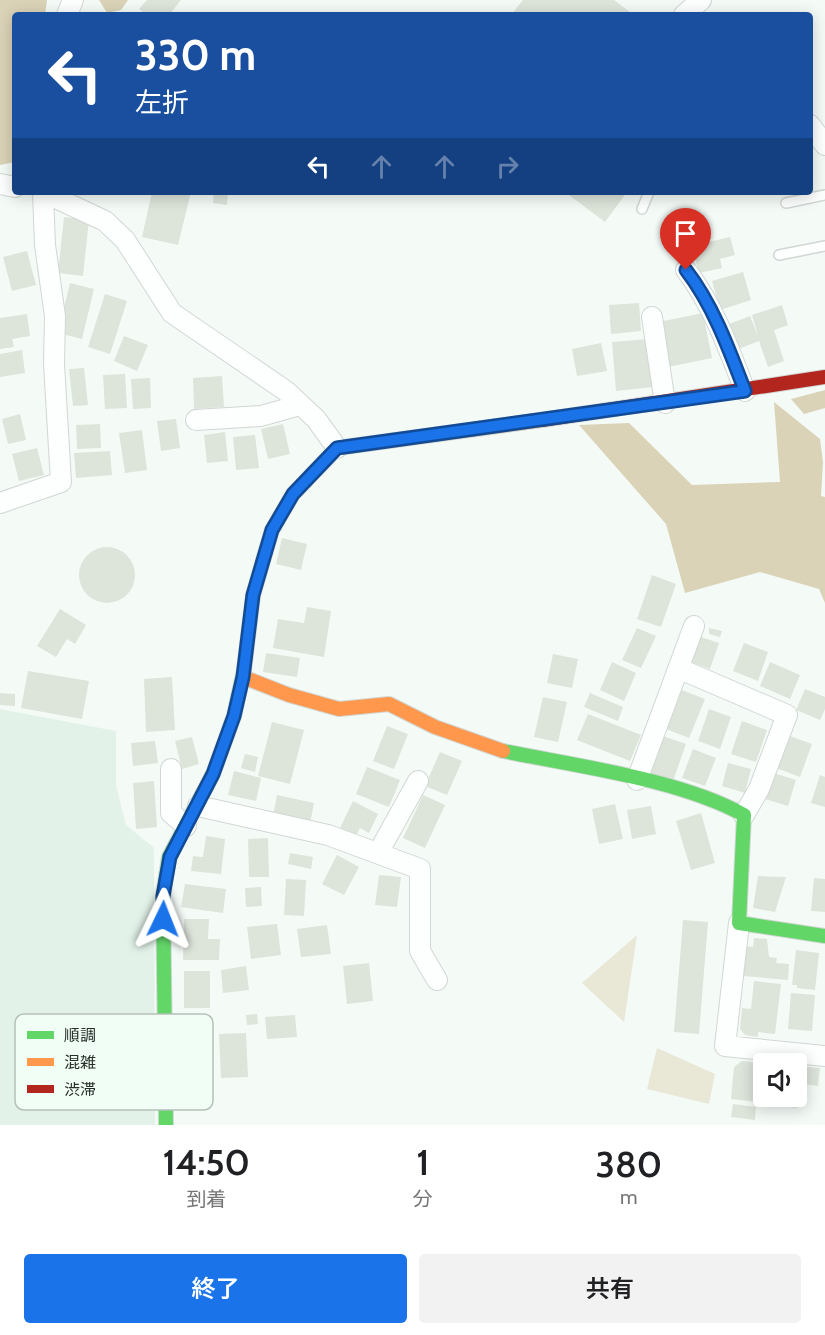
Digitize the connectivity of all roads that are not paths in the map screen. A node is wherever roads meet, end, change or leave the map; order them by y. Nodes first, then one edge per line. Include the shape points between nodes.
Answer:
1 (701, 0) edge
2 (687, 12) edge
3 (813, 129) edge
4 (825, 145) edge
5 (43, 195) edge
6 (49, 195) edge
7 (649, 195) edge
8 (825, 195) edge
9 (786, 203) dead end
10 (642, 209) dead end
11 (825, 246) edge
12 (779, 255) dead end
13 (686, 270) dead end
14 (652, 316) dead end
15 (825, 377) edge
16 (745, 391) junction
17 (665, 403) junction
18 (300, 405) junction
19 (196, 420) dead end
20 (337, 448) junction
21 (0, 503) edge
22 (694, 626) dead end
23 (680, 669) junction
24 (243, 677) junction
25 (171, 769) dead end
26 (637, 780) junction
27 (418, 781) dead end
28 (198, 806) junction
29 (744, 815) junction
30 (186, 826) junction
31 (378, 853) junction
32 (739, 923) junction
33 (825, 936) edge
34 (437, 980) dead end
35 (165, 1014) edge
36 (825, 1056) edge
37 (166, 1110) edge
38 (166, 1125) edge

1 - 2 street
3 - 4 street
5 - 21 street via 45,245 55,316 61,482
6 - 18 street via 105,221 125,240 172,313 286,391
7 - 10 lane
8 - 9 lane
11 - 12 lane
13 - 16 street via 716,321
14 - 17 street
15 - 16 street
16 - 17 street
17 - 20 street
18 - 19 street via 261,416
18 - 20 street
20 - 24 street via 293,494 272,530 253,595
22 - 23 street
23 - 26 street
23 - 29 street via 787,715 759,789
24 - 26 street via 339,709 389,704 492,749
24 - 28 street via 234,716
25 - 30 street via 171,813
26 - 29 street via 717,800
27 - 31 street
28 - 30 street
28 - 31 street via 328,835
29 - 32 street
30 - 35 street via 170,857 163,896
31 - 34 street via 420,868 420,951
32 - 33 street
32 - 36 street via 725,1046
37 - 38 street

